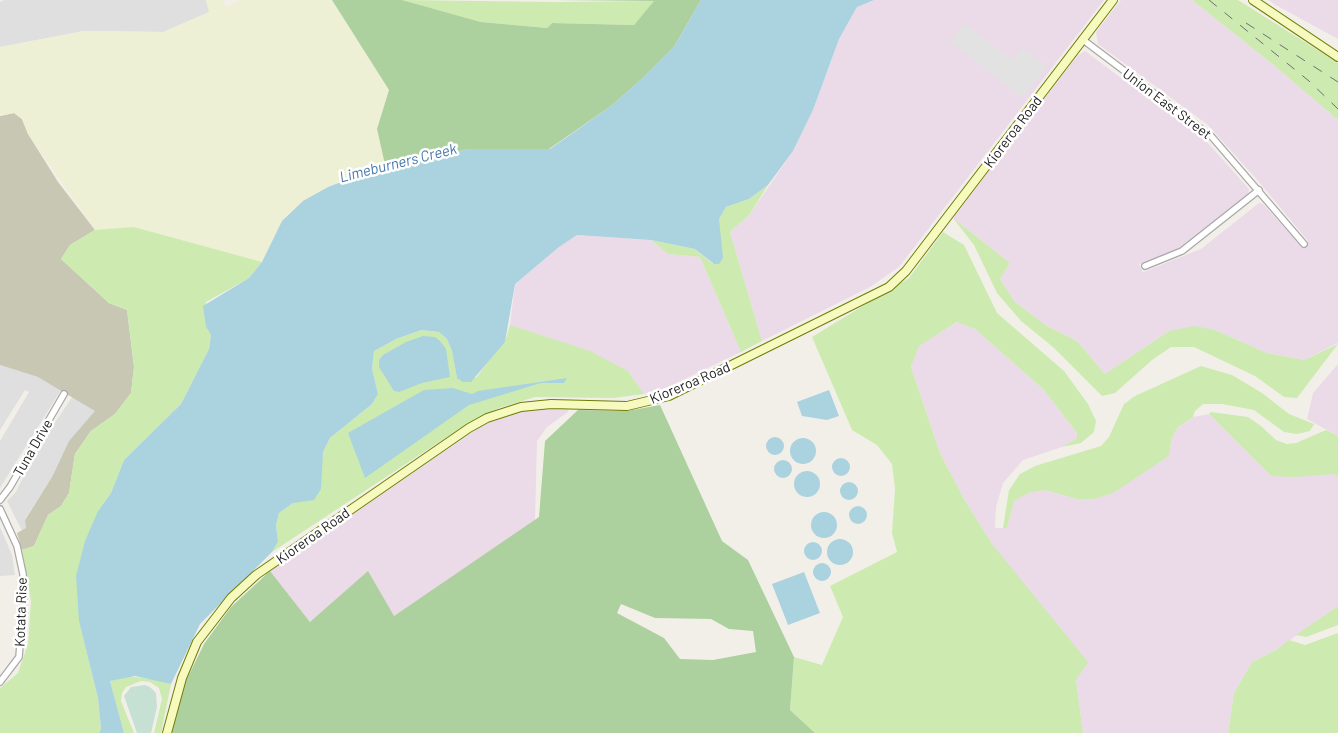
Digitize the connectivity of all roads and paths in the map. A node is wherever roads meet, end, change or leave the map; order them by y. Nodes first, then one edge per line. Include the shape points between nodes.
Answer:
1 (1113, 0) edge
2 (1255, 0) edge
3 (1082, 40) junction
4 (1338, 58) edge
5 (1259, 190) junction
6 (1304, 244) dead end
7 (1145, 266) dead end
8 (64, 394) dead end
9 (0, 500) edge
10 (0, 509) edge
11 (0, 682) edge
12 (167, 733) edge

1 - 3 main road, Kioreroa Road
2 - 4 main road
3 - 5 street, Union East Street via 1212,137
3 - 12 main road, Kioreroa Road via 906,271 888,287 664,397 627,406 551,404 521,407 487,418 469,428 256,575 231,598 197,642 182,678
5 - 6 street, Union East Street
5 - 7 street via 1182,252
8 - 9 street, Tuna Drive
10 - 11 street, Kotata Rise via 17,546 24,596 19,657

